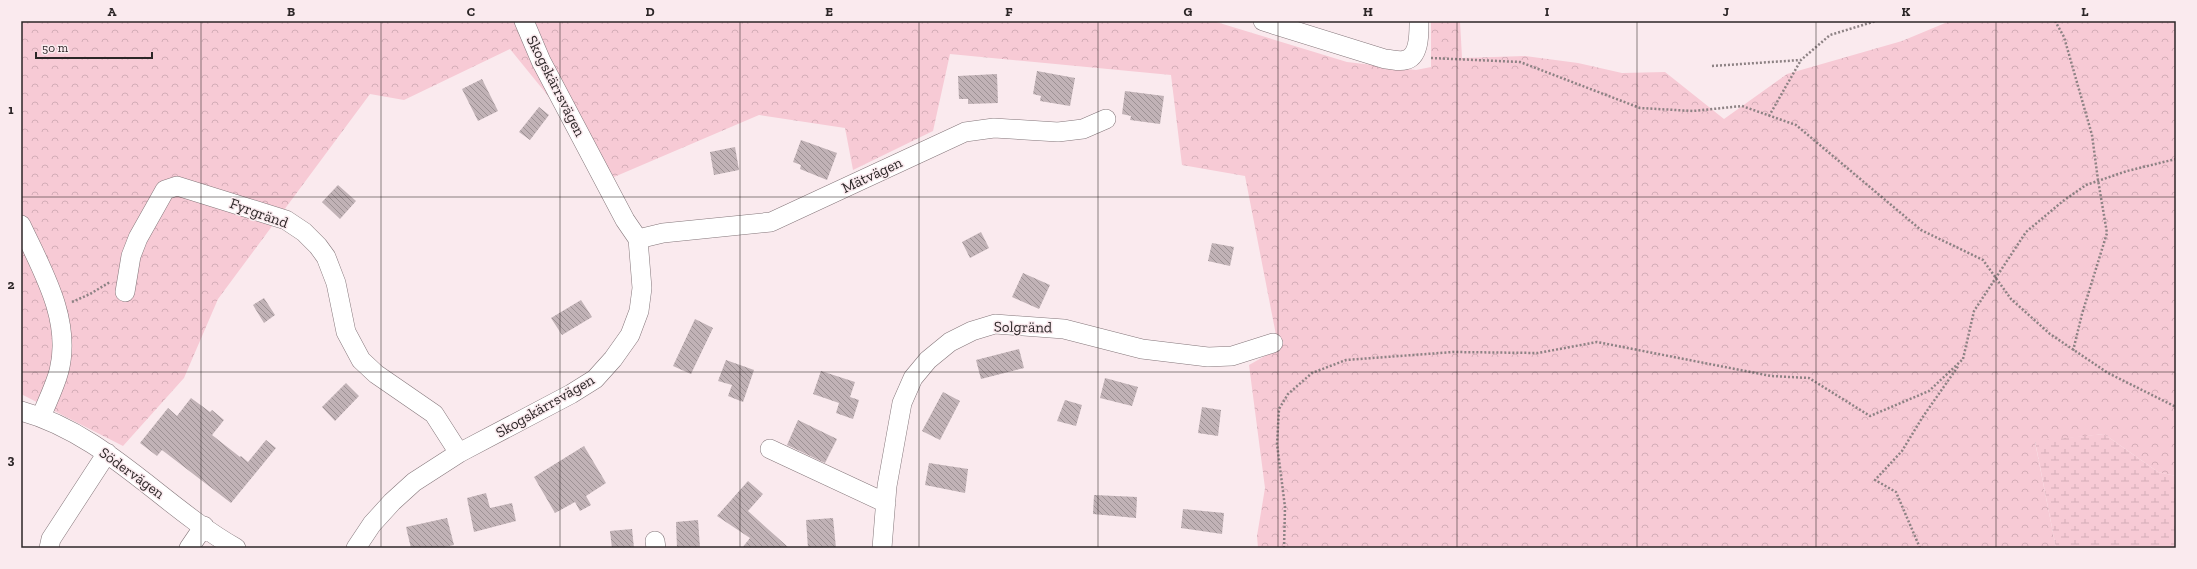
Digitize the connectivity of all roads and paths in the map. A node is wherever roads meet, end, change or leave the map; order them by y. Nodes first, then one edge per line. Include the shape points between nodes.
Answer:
1 (524, 21) edge
2 (1263, 21) edge
3 (1419, 21) edge
4 (1876, 21) edge
5 (2055, 21) edge
6 (1412, 57) junction
7 (1801, 60) junction
8 (1712, 66) dead end
9 (1769, 116) junction
10 (1106, 119) dead end
11 (2176, 160) edge
12 (2098, 180) junction
13 (21, 225) edge
14 (638, 239) junction
15 (1995, 277) junction
16 (125, 292) joint
17 (59, 318) junction
18 (1273, 344) dead end
19 (2073, 351) junction
20 (1963, 359) junction
21 (2176, 407) edge
22 (21, 411) edge
23 (41, 416) junction
24 (770, 449) dead end
25 (107, 453) junction
26 (459, 453) junction
27 (886, 503) junction
28 (204, 526) junction
29 (49, 548) edge
30 (189, 548) edge
31 (236, 548) edge
32 (356, 548) edge
33 (882, 548) edge
34 (1284, 548) edge
35 (1920, 548) edge

1 - 14 street, Skogskärrsvägen via 541,61 625,220
2 - 6 street via 1385,59 1404,61
3 - 6 street via 1418,42
4 - 7 path via 1830,35
5 - 12 path via 2064,37 2092,135
6 - 9 path via 1520,62 1640,108 1693,111 1742,106
7 - 8 path
7 - 9 path
9 - 15 path via 1796,125 1921,230 1983,260
10 - 14 street, Mätvägen via 1083,129 1058,132 994,128 965,132 771,222 663,233
11 - 12 path
12 - 15 path via 2062,201 2026,232
12 - 19 path via 2107,233
13 - 17 street via 52,292
14 - 26 street, Skogskärrsvägen via 642,288 639,310 630,335 613,358 595,379 571,394
15 - 19 path via 2012,299
15 - 20 path via 1974,312
16 - 17 path via 110,282 63,306
16 - 26 street, Fyrgränd via 133,250 165,190 177,186 286,220 304,232 326,257 336,283 346,332 361,360 376,374 434,414
17 - 23 street via 62,353 59,372
18 - 27 street, Solgränd via 1232,356 1208,357 1142,349 1064,328 995,324 972,331 950,342 928,360 913,378 902,403 896,428
19 - 21 path via 2108,373
20 - 34 path via 1929,391 1870,416 1809,378 1772,376 1597,342 1538,353 1453,352 1346,360 1312,373 1288,394 1279,409 1277,444 1286,507
20 - 35 path via 1902,451 1875,480 1896,492
22 - 23 street, Södervägen
23 - 25 street, Södervägen
24 - 27 street
25 - 28 street, Södervägen
25 - 29 street via 51,539
26 - 32 street, Skogskärrsvägen via 414,482 392,502 372,524
27 - 33 street, Solgränd
28 - 30 street
28 - 31 street, Södervägen

